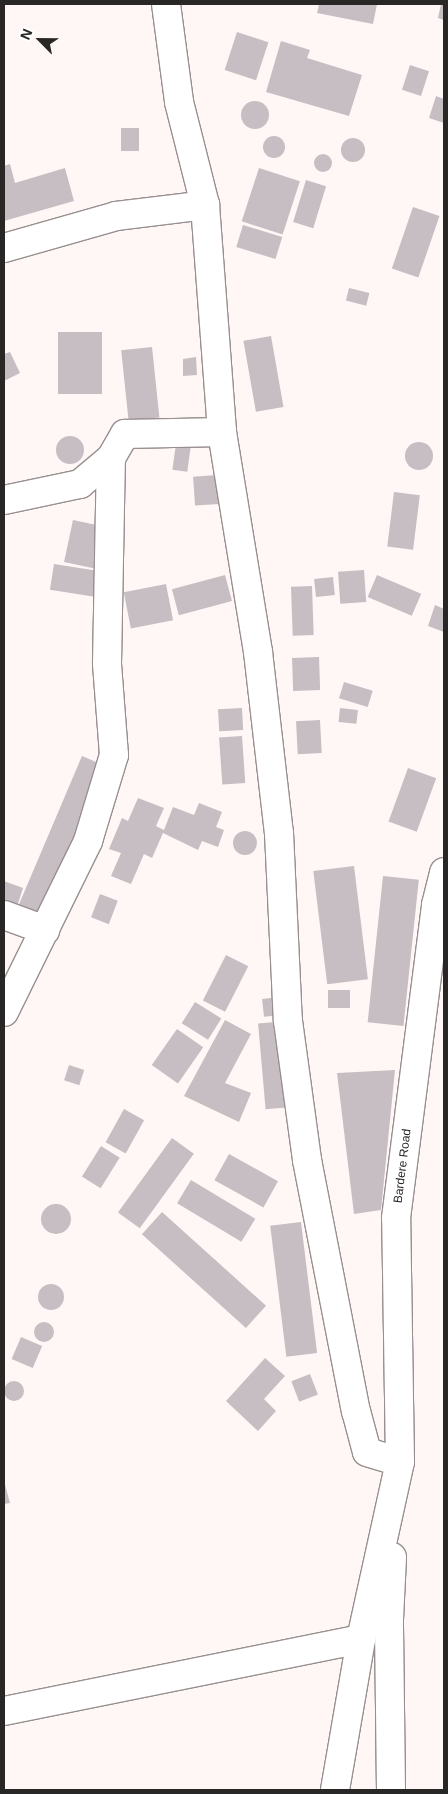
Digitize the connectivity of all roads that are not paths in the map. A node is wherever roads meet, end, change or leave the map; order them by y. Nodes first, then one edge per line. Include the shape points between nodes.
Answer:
1 (166, 4) edge
2 (205, 206) junction
3 (4, 248) edge
4 (222, 432) junction
5 (111, 458) junction
6 (4, 500) edge
7 (444, 872) edge
8 (4, 915) edge
9 (45, 930) junction
10 (4, 1012) edge
11 (399, 1467) junction
12 (361, 1639) junction
13 (4, 1711) edge
14 (335, 1790) edge
15 (391, 1790) edge

1 - 2 street via 180,102
2 - 3 street via 116,216
2 - 4 street
4 - 5 street via 125,434
4 - 11 street via 258,652 280,833 288,1022 307,1160 356,1411 367,1452
5 - 6 street via 80,484
5 - 9 street via 106,663 114,755 88,842
7 - 11 street, Bardere Road via 436,905 396,1218
8 - 9 street
9 - 10 street via 22,970
11 - 12 street
11 - 15 street via 389,1619
12 - 13 street
12 - 14 street

